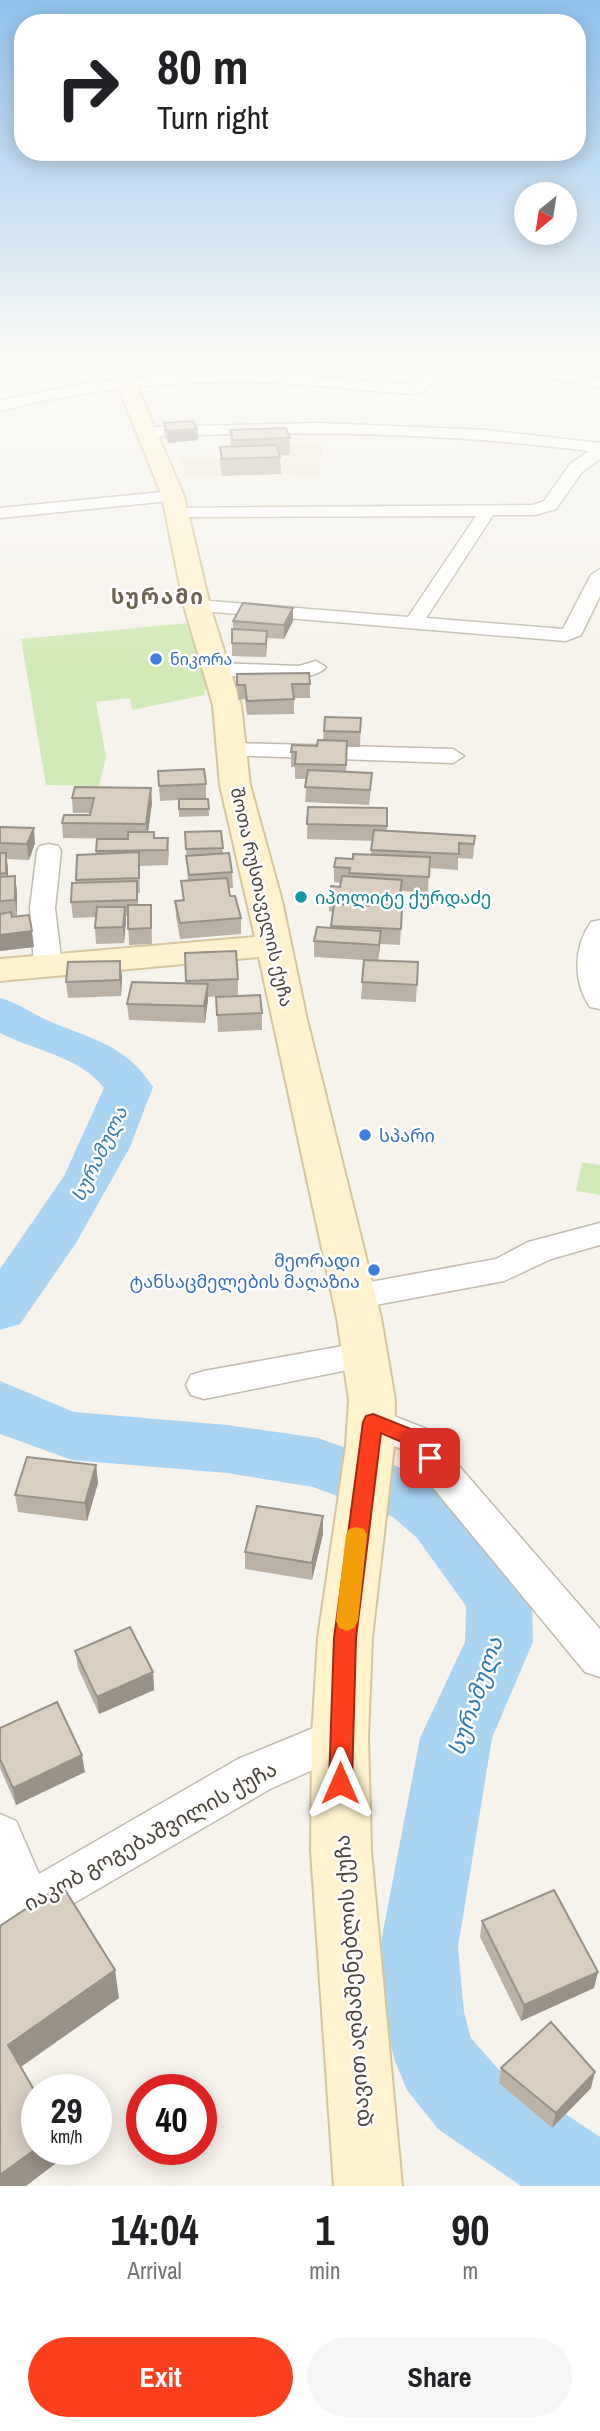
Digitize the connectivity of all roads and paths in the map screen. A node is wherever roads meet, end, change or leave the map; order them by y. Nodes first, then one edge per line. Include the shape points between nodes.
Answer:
1 (161, 463) edge
2 (582, 463) edge
3 (176, 504) junction
4 (488, 510) junction
5 (0, 513) edge
6 (600, 575) edge
7 (197, 606) junction
8 (414, 622) junction
9 (316, 667) dead end
10 (216, 668) junction
11 (233, 750) junction
12 (453, 756) dead end
13 (49, 851) dead end
14 (600, 928) edge
15 (275, 945) junction
16 (48, 966) junction
17 (0, 970) edge
18 (600, 1002) edge
19 (600, 1234) edge
20 (354, 1297) junction
21 (365, 1354) junction
22 (204, 1385) dead end
23 (372, 1423) junction
24 (600, 1659) edge
25 (340, 1737) junction
26 (0, 1836) edge
27 (14, 1913) edge
28 (368, 2186) edge

1 - 3 street, შოთა რუსთაველის ქუჩა
2 - 4 street via 544,508
3 - 4 street
3 - 5 street
3 - 7 street, შოთა რუსთაველის ქუჩა
4 - 8 street
6 - 8 street via 574,631 566,635
7 - 8 street
7 - 10 street, შოთა რუსთაველის ქუჩა
9 - 10 street via 300,672
10 - 11 street, შოთა რუსთაველის ქუჩა
11 - 12 street
11 - 15 street, შოთა რუსთაველის ქუჩა via 235,785
13 - 16 street via 42,882
14 - 18 street via 591,950 592,990
15 - 16 street
15 - 20 street, შოთა რუსთაველის ქუჩა
16 - 17 street
19 - 20 street via 540,1250 504,1269
20 - 21 street, შოთა რუსთაველის ქუჩა
21 - 22 street
21 - 23 street, შოთა რუსთაველის ქუჩა
23 - 24 street via 414,1439
23 - 25 street, დავით აღმაშენებლის ქუჩა via 345,1638
25 - 27 street, იაკობ გოგებაშვილის ქუჩა via 254,1774
25 - 28 street, დავით აღმაშენებლის ქუჩა via 341,1852
26 - 27 street

